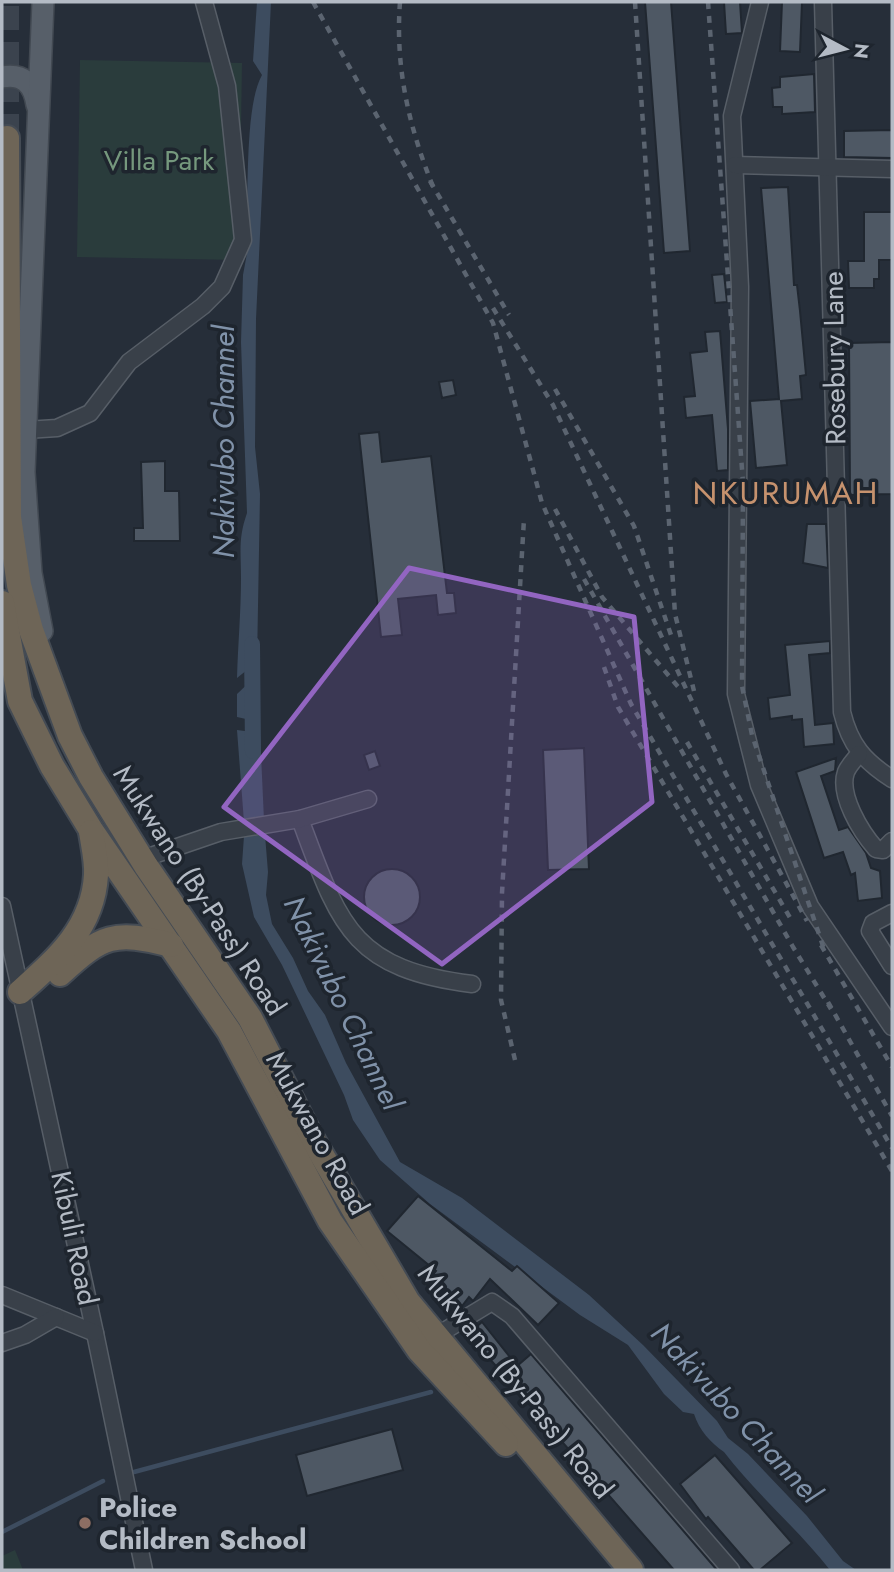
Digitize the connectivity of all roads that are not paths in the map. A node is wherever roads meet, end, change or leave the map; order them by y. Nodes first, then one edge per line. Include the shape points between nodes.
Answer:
1 (43, 2) edge
2 (204, 2) edge
3 (748, 2) edge
4 (760, 2) edge
5 (823, 2) edge
6 (749, 43) junction
7 (2, 77) edge
8 (40, 122) junction
9 (7, 138) dead end
10 (735, 165) junction
11 (830, 166) junction
12 (892, 169) edge
13 (26, 430) junction
14 (2, 603) edge
15 (2, 660) edge
16 (53, 690) junction
17 (20, 701) junction
18 (859, 754) junction
19 (892, 779) edge
20 (369, 799) dead end
21 (300, 819) junction
22 (91, 830) junction
23 (892, 841) edge
24 (142, 859) junction
25 (2, 906) edge
26 (892, 913) edge
27 (171, 945) junction
28 (892, 966) edge
29 (472, 984) dead end
30 (22, 1000) junction
31 (892, 1027) edge
32 (2, 1295) edge
33 (56, 1317) junction
34 (96, 1333) junction
35 (436, 1336) junction
36 (2, 1343) edge
37 (573, 1501) junction
38 (144, 1570) edge
39 (631, 1570) edge
40 (731, 1570) edge

1 - 8 main road
2 - 13 street via 227,86 243,240 222,287 129,362 90,413 57,428
3 - 6 street
4 - 6 street
5 - 11 street, Rosebury Lane
6 - 10 street via 733,116
7 - 8 main road via 14,75 28,81 36,94
8 - 13 main road
9 - 16 highway, Mukwano (By-Pass) Road via 9,517 19,585
10 - 11 street
10 - 31 street via 740,286 736,694 759,785 810,906
11 - 12 street
11 - 18 street, Rosebury Lane via 840,686 846,728
13 - 16 main road via 31,573
14 - 17 highway, Mukwano Road
15 - 17 main road
16 - 24 highway, Mukwano (By-Pass) Road via 91,778
17 - 22 highway, Mukwano Road
18 - 19 street, Rosebury Lane
18 - 23 street via 846,773 849,801 876,849 883,850
20 - 21 street
21 - 24 street via 221,832
21 - 29 street via 334,905 361,944 392,964
22 - 27 highway, Mukwano Road
22 - 30 highway via 96,875 86,923
24 - 35 highway, Mukwano (By-Pass) Road via 250,1018 310,1135 408,1302
25 - 30 street, Kibuli Road
26 - 28 street via 873,923 870,931
27 - 30 highway via 108,937
27 - 37 highway, Mukwano Road via 229,1031 330,1221 419,1350 514,1452
30 - 34 street, Kibuli Road
32 - 33 street
33 - 34 street
33 - 36 street
34 - 38 street, Kibuli Road
35 - 37 highway, Mukwano (By-Pass) Road
35 - 40 street via 492,1302 512,1316
37 - 39 highway, Mukwano (By-Pass) Road

